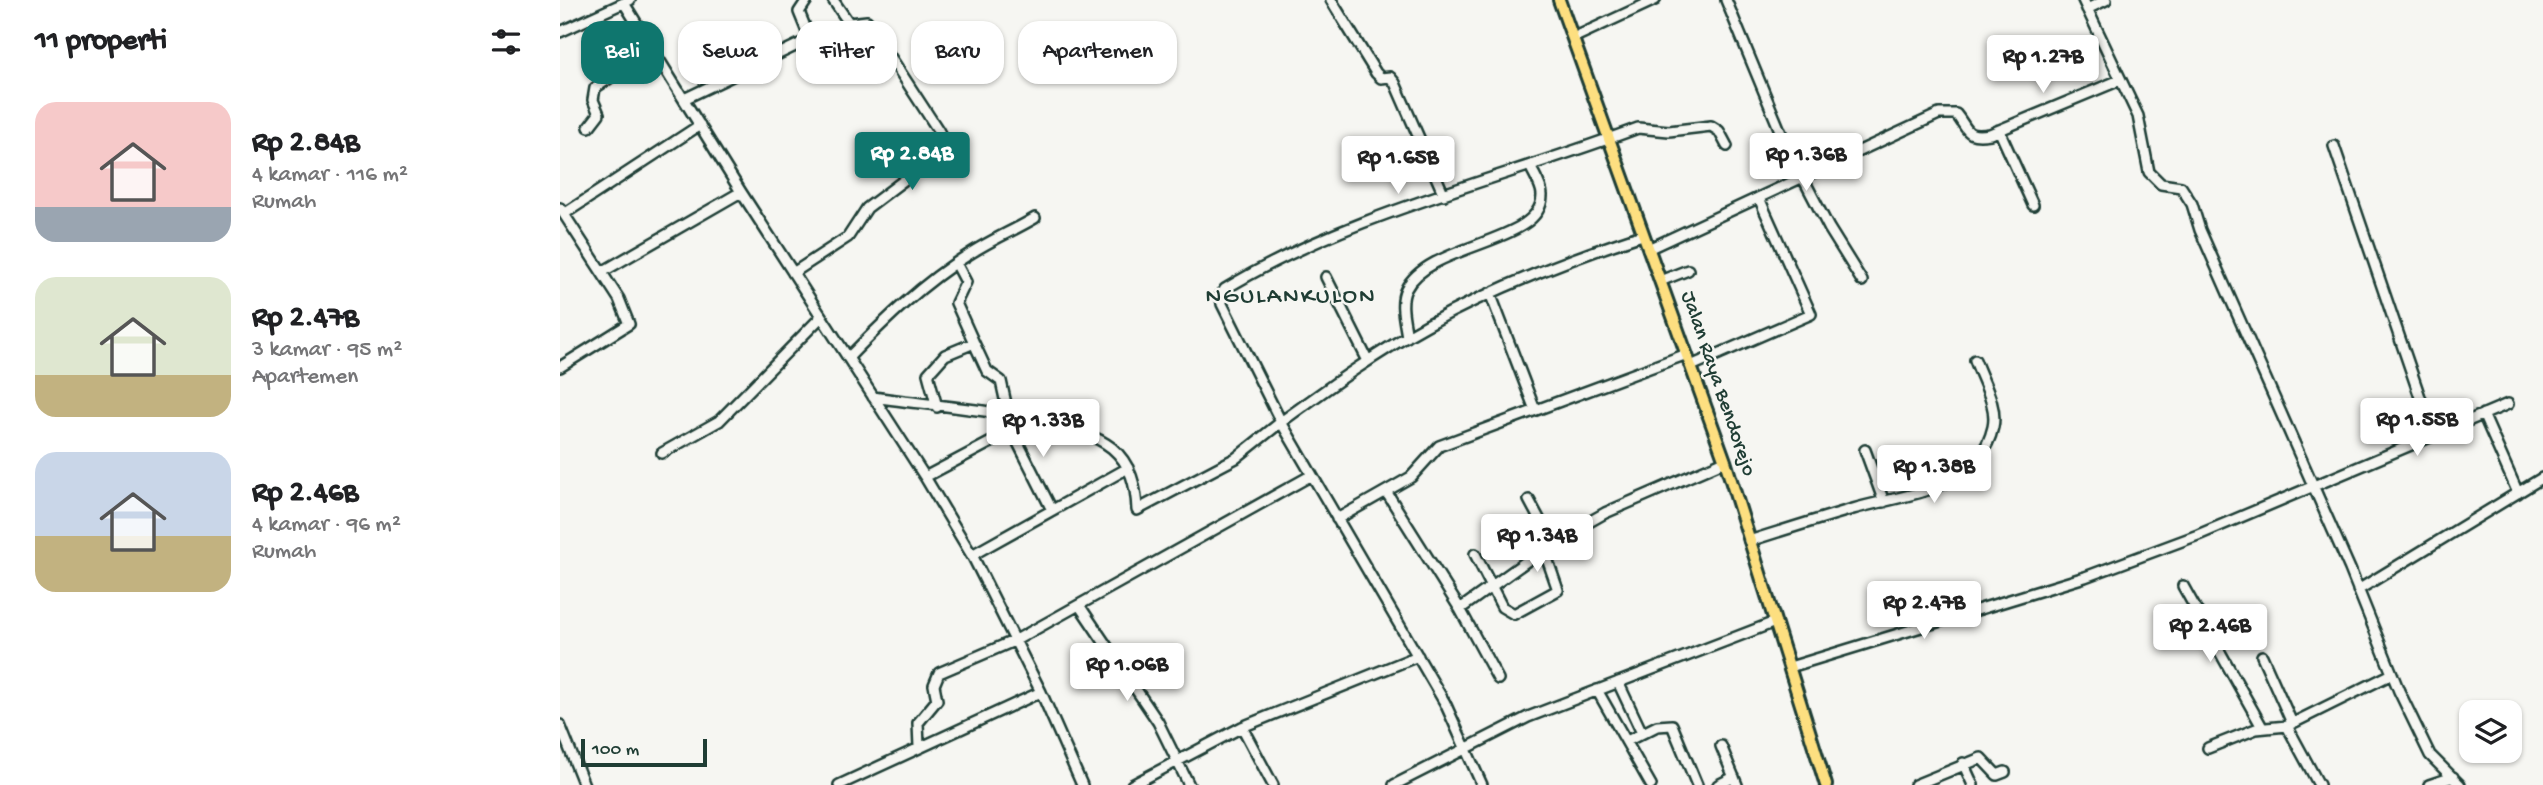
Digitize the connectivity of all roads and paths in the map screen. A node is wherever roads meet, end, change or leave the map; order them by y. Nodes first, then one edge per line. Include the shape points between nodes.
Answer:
1 (807, 0) edge
2 (833, 0) edge
3 (1331, 0) edge
4 (1559, 0) edge
5 (1655, 0) edge
6 (1726, 0) edge
7 (2106, 0) edge
8 (627, 1) edge
9 (2085, 5) edge
10 (638, 21) edge
11 (560, 32) edge
12 (1573, 38) junction
13 (664, 67) edge
14 (2120, 79) junction
15 (601, 84) edge
16 (684, 99) junction
17 (700, 125) junction
18 (589, 127) dead end
19 (1999, 130) junction
20 (1610, 138) junction
21 (1727, 146) dead end
22 (2334, 146) dead end
23 (1530, 166) junction
24 (1802, 178) junction
25 (741, 192) junction
26 (1444, 195) junction
27 (1759, 198) junction
28 (2033, 205) dead end
29 (562, 211) edge
30 (1035, 218) dead end
31 (1642, 235) junction
32 (1648, 249) junction
33 (956, 263) junction
34 (1688, 270) dead end
35 (602, 272) junction
36 (793, 273) junction
37 (1326, 277) dead end
38 (1660, 281) junction
39 (1862, 281) dead end
40 (1490, 293) junction
41 (821, 317) junction
42 (1407, 337) junction
43 (974, 342) junction
44 (1687, 354) junction
45 (848, 358) junction
46 (1975, 360) dead end
47 (1368, 361) junction
48 (1691, 366) junction
49 (560, 367) edge
50 (873, 397) junction
51 (2508, 404) dead end
52 (937, 407) junction
53 (1535, 410) junction
54 (2483, 414) junction
55 (1007, 416) junction
56 (1281, 422) junction
57 (1012, 431) junction
58 (2433, 435) junction
59 (1865, 450) dead end
60 (663, 453) dead end
61 (1725, 461) junction
62 (1128, 468) junction
63 (1312, 475) junction
64 (925, 477) junction
65 (2542, 478) edge
66 (2314, 487) junction
67 (1387, 493) junction
68 (2518, 493) junction
69 (1529, 500) dead end
70 (1884, 502) junction
71 (1052, 510) junction
72 (1337, 519) junction
73 (1749, 541) junction
74 (1548, 546) junction
75 (1475, 554) dead end
76 (972, 555) junction
77 (2183, 586) dead end
78 (1492, 587) junction
79 (2358, 590) junction
80 (1079, 605) junction
81 (1460, 609) junction
82 (1775, 622) junction
83 (1016, 640) junction
84 (1418, 656) junction
85 (2262, 656) dead end
86 (1790, 667) junction
87 (2392, 674) junction
88 (1498, 679) dead end
89 (1618, 682) junction
90 (1597, 690) junction
91 (1041, 692) junction
92 (560, 724) edge
93 (2290, 725) junction
94 (1242, 727) junction
95 (2262, 727) junction
96 (1642, 733) junction
97 (1627, 741) junction
98 (1466, 746) junction
99 (1721, 746) dead end
100 (919, 747) junction
101 (2208, 748) dead end
102 (1178, 760) junction
103 (1962, 764) junction
104 (2006, 772) dead end
105 (2453, 777) junction
106 (1736, 781) edge
107 (1647, 784) edge
108 (584, 785) edge
109 (839, 785) edge
110 (1082, 785) edge
111 (1132, 785) edge
112 (1189, 785) edge
113 (1273, 785) edge
114 (1394, 785) edge
115 (1482, 785) edge
116 (1697, 785) edge
117 (1718, 785) edge
118 (1826, 785) edge
119 (1915, 785) edge
120 (1973, 785) edge
121 (2319, 785) edge
122 (2429, 785) edge
123 (2460, 785) edge

1 - 16 street via 799,12 810,39
2 - 36 street via 849,23 868,22 938,130 944,150 878,198 848,237
3 - 26 street via 1376,74 1395,83
4 - 12 main road, Jalan Raya Bendorejo
5 - 12 street
6 - 24 street
7 - 9 street
8 - 10 street
8 - 11 street
9 - 14 street
12 - 20 main road, Jalan Raya Bendorejo
13 - 16 street
14 - 19 street
14 - 66 street via 2138,117 2149,172 2161,184 2181,187 2192,204
15 - 18 street via 595,88 593,100 599,114
16 - 17 street
17 - 25 street
17 - 29 street
19 - 24 street via 1974,135 1956,114 1939,114
19 - 28 street
20 - 21 street via 1638,128 1669,131 1711,126
20 - 23 street
20 - 31 main road, Jalan Raya Bendorejo
22 - 58 street
23 - 26 street
23 - 42 street via 1542,192 1539,208 1508,234 1459,249 1418,276 1404,296
24 - 27 street
24 - 39 street
25 - 35 street
25 - 36 street
26 - 56 street via 1308,247 1221,295
27 - 32 street
27 - 48 street via 1811,314
29 - 35 street
30 - 33 street
31 - 32 main road, Jalan Raya Bendorejo
31 - 40 street
32 - 38 main road, Jalan Raya Bendorejo
33 - 43 street via 966,282 956,303
33 - 45 street via 906,300
34 - 38 street
35 - 49 street via 629,324
36 - 41 street
37 - 47 street
38 - 44 main road, Jalan Raya Bendorejo
40 - 42 street
40 - 53 street
41 - 45 street
41 - 60 street via 719,421
42 - 47 street
43 - 52 street via 946,355 929,374
43 - 55 street via 987,371 1001,381
44 - 48 main road, Jalan Raya Bendorejo
44 - 53 street
45 - 50 street
46 - 70 street via 1994,415 1991,433 1976,461 1944,485
47 - 56 street
48 - 61 main road, Jalan Raya Bendorejo
50 - 52 street
50 - 64 street
51 - 54 street
52 - 55 street
53 - 67 street via 1439,446 1419,471
54 - 58 street
54 - 68 street
55 - 57 street
55 - 62 street via 1047,423 1103,442
56 - 62 street via 1236,458 1137,510
56 - 63 street
57 - 64 street
57 - 71 street
58 - 66 street
59 - 70 street
61 - 73 main road, Jalan Raya Bendorejo
61 - 74 street via 1605,513
62 - 71 street
63 - 72 street
63 - 80 street
64 - 76 street
65 - 68 street
66 - 79 street
66 - 86 street via 2085,577
67 - 72 street
67 - 81 street
68 - 79 street
69 - 74 street
70 - 73 street
71 - 76 street
72 - 84 street
73 - 82 main road, Jalan Raya Bendorejo
74 - 78 street
74 - 78 street via 1556,592 1514,614 1502,607
75 - 78 street
76 - 83 street
77 - 95 street
78 - 81 street
79 - 87 street
80 - 83 street
80 - 102 street via 1158,722
81 - 88 street
82 - 86 main road, Jalan Raya Bendorejo
82 - 89 street
83 - 91 street
83 - 100 street via 939,673 934,685 937,700 918,723
84 - 94 street
84 - 98 street
85 - 93 street
86 - 118 main road, Jalan Raya Bendorejo
87 - 93 street
87 - 105 street via 2430,755
89 - 90 street
89 - 96 street
90 - 97 street
90 - 98 street
91 - 100 street
91 - 110 street
92 - 108 street
93 - 95 street
93 - 121 street
94 - 102 street
94 - 113 street
95 - 101 street
96 - 97 street
96 - 116 street via 1672,725
97 - 107 street
98 - 114 street
98 - 115 street
99 - 106 street
100 - 109 street
102 - 111 street
102 - 112 street
103 - 104 street via 1980,758 1997,775
103 - 119 street
103 - 120 street
105 - 122 street
105 - 123 street
106 - 117 street

